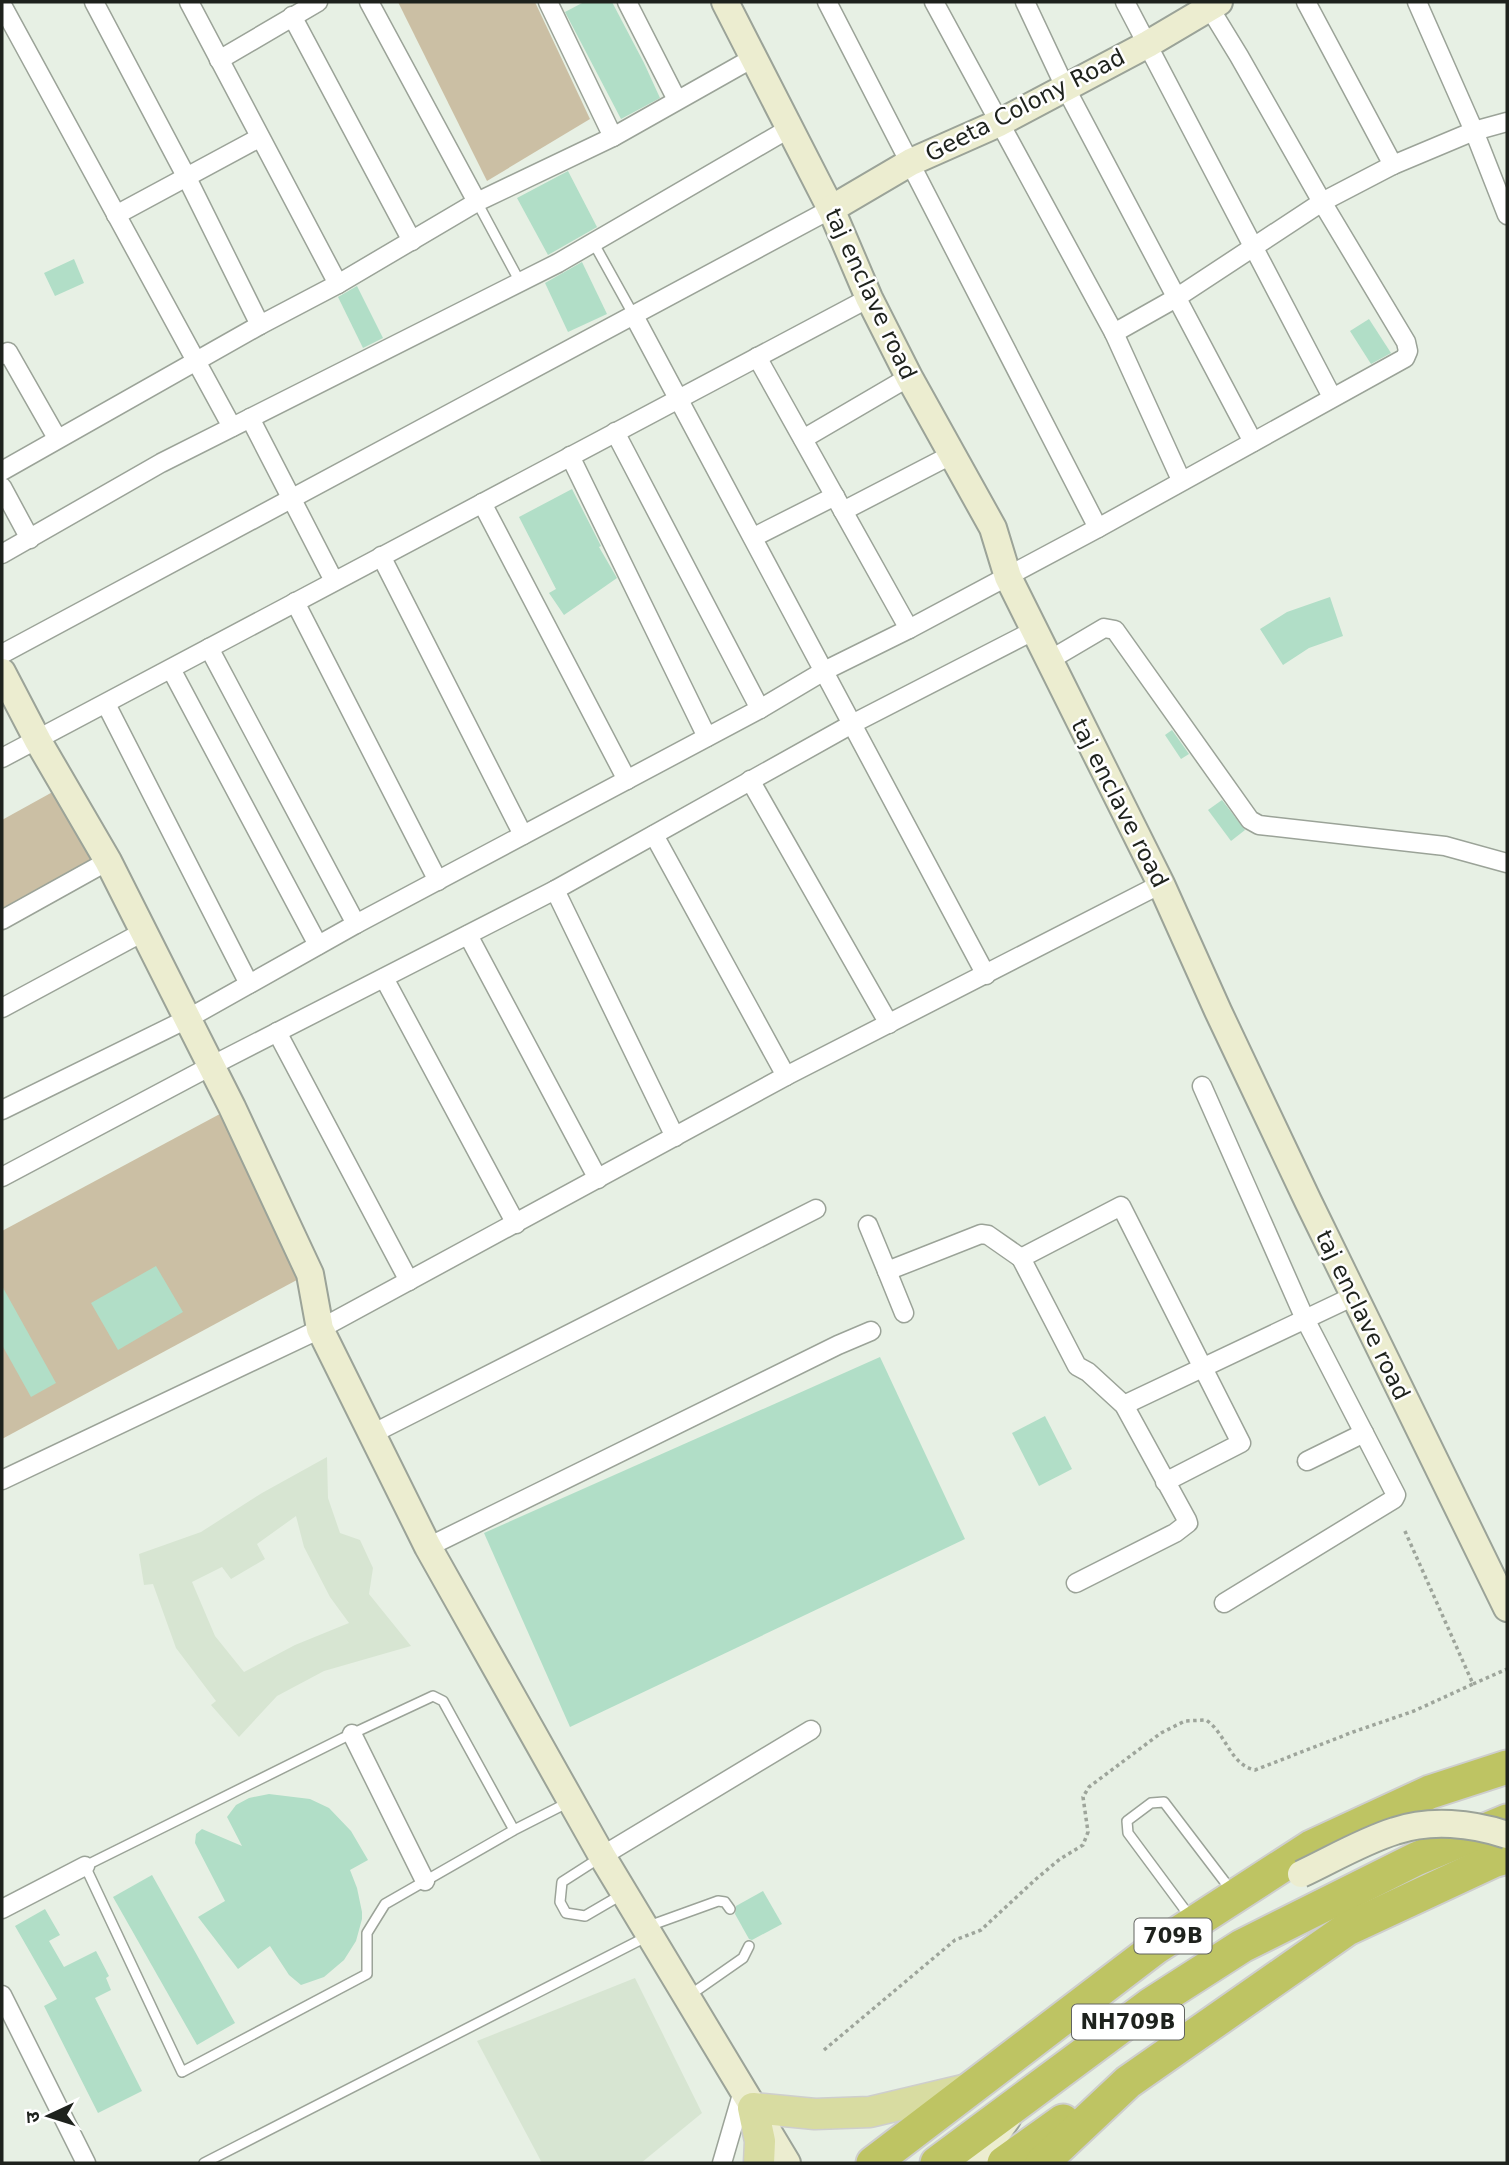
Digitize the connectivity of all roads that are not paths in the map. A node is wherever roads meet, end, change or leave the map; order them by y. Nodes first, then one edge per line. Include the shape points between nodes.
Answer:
1 (94, 2) edge
2 (189, 2) edge
3 (318, 2) edge
4 (369, 2) edge
5 (548, 2) edge
6 (627, 2) edge
7 (725, 2) edge
8 (827, 2) edge
9 (934, 2) edge
10 (1025, 2) edge
11 (1125, 2) edge
12 (1306, 2) edge
13 (1417, 2) edge
14 (1211, 3) edge
15 (2, 5) edge
16 (292, 16) junction
17 (1148, 44) junction
18 (753, 58) junction
19 (219, 60) junction
20 (1065, 87) junction
21 (677, 100) junction
22 (1507, 122) edge
23 (999, 123) junction
24 (790, 128) junction
25 (1474, 131) junction
26 (613, 137) junction
27 (259, 138) junction
28 (911, 162) junction
29 (1393, 165) junction
30 (186, 176) junction
31 (477, 202) junction
32 (1322, 202) junction
33 (831, 209) junction
34 (116, 215) junction
35 (1507, 215) edge
36 (411, 241) junction
37 (593, 242) junction
38 (1255, 248) junction
39 (520, 282) junction
40 (338, 284) junction
41 (869, 298) junction
42 (1176, 298) junction
43 (634, 314) junction
44 (260, 325) junction
45 (1114, 333) junction
46 (4, 349) edge
47 (757, 357) junction
48 (195, 361) junction
49 (909, 377) junction
50 (1332, 397) junction
51 (679, 398) junction
52 (250, 418) junction
53 (232, 427) junction
54 (615, 432) junction
55 (57, 438) junction
56 (803, 439) junction
57 (1254, 442) junction
58 (953, 454) junction
59 (570, 456) junction
60 (2, 471) edge
61 (1181, 480) junction
62 (2, 487) edge
63 (291, 498) junction
64 (482, 503) junction
65 (839, 504) junction
66 (1098, 528) junction
67 (754, 537) junction
68 (30, 539) junction
69 (2, 554) edge
70 (381, 556) junction
71 (1008, 577) junction
72 (334, 581) junction
73 (295, 602) junction
74 (909, 629) junction
75 (1033, 631) junction
76 (209, 648) junction
77 (2, 654) edge
78 (1048, 661) junction
79 (170, 669) junction
80 (824, 671) junction
81 (2, 673) edge
82 (106, 704) junction
83 (760, 709) junction
84 (852, 724) junction
85 (707, 737) junction
86 (38, 741) junction
87 (2, 758) edge
88 (627, 780) junction
89 (750, 780) junction
90 (523, 835) junction
91 (654, 835) junction
92 (108, 862) junction
93 (1507, 863) edge
94 (438, 881) junction
95 (1161, 884) junction
96 (555, 890) junction
97 (2, 920) edge
98 (356, 924) junction
99 (143, 932) junction
100 (468, 934) junction
101 (318, 945) junction
102 (986, 975) junction
103 (384, 978) junction
104 (249, 984) junction
105 (2, 1008) edge
106 (187, 1018) junction
107 (889, 1024) junction
108 (278, 1032) junction
109 (211, 1066) junction
110 (786, 1076) junction
111 (1202, 1086) dead end
112 (2, 1110) edge
113 (675, 1137) junction
114 (2, 1177) edge
115 (598, 1179) junction
116 (816, 1209) dead end
117 (516, 1224) junction
118 (868, 1225) dead end
119 (1021, 1258) junction
120 (887, 1271) junction
121 (409, 1282) junction
122 (1354, 1296) junction
123 (904, 1313) dead end
124 (1306, 1319) junction
125 (320, 1329) junction
126 (871, 1331) dead end
127 (1203, 1368) junction
128 (1124, 1405) junction
129 (368, 1426) junction
130 (1364, 1433) junction
131 (1307, 1461) dead end
132 (2, 1480) edge
133 (1165, 1482) junction
134 (428, 1547) junction
135 (1076, 1583) dead end
136 (1224, 1603) dead end
137 (1507, 1608) edge
138 (811, 1730) dead end
139 (352, 1734) junction
140 (1507, 1767) edge
141 (571, 1801) junction
142 (1507, 1821) edge
143 (514, 1830) junction
144 (1507, 1835) edge
145 (602, 1856) junction
146 (1507, 1857) edge
147 (85, 1866) junction
148 (425, 1881) junction
149 (624, 1893) junction
150 (1236, 1896) junction
151 (2, 1909) edge
152 (730, 1909) dead end
153 (1194, 1923) junction
154 (647, 1931) junction
155 (749, 1946) dead end
156 (2, 1996) edge
157 (687, 1997) junction
158 (1128, 2082) junction
159 (973, 2088) junction
160 (748, 2099) junction
161 (1021, 2102) junction
162 (86, 2163) edge
163 (204, 2163) edge
164 (722, 2163) edge
165 (759, 2163) edge
166 (787, 2163) edge
167 (873, 2163) edge
168 (894, 2163) edge
169 (937, 2163) edge
170 (975, 2163) edge
171 (1004, 2163) edge
172 (1042, 2163) edge

1 - 30 street
2 - 19 street
3 - 16 street
4 - 31 street
5 - 26 street
6 - 21 street
7 - 18 street, taj enclave road
8 - 28 street
9 - 23 street
10 - 20 street
11 - 17 street
12 - 29 street
13 - 25 street
14 - 17 street, Geeta Colony Road
14 - 32 street
15 - 34 street
16 - 19 street
16 - 36 street
17 - 20 street, Geeta Colony Road
17 - 38 street
18 - 21 street
18 - 24 street, taj enclave road
19 - 27 street
20 - 23 street, Geeta Colony Road
20 - 42 street
21 - 26 street
22 - 25 street
23 - 28 street, Geeta Colony Road
23 - 45 street
24 - 33 street, taj enclave road
24 - 37 street
25 - 29 street
25 - 35 street
26 - 31 street
27 - 30 street
27 - 40 street
28 - 33 street, Geeta Colony Road
28 - 66 street
29 - 32 street
30 - 34 street
30 - 44 street
31 - 36 street
31 - 39 lane
32 - 38 street
32 - 50 street via 1408,351 1401,362
33 - 41 street, taj enclave road
33 - 43 street
34 - 48 street
36 - 40 street
37 - 39 street
37 - 43 lane
38 - 42 street
38 - 50 street
39 - 52 street
40 - 44 street
41 - 47 street
41 - 49 street, taj enclave road
42 - 45 street
42 - 57 street
43 - 51 street
43 - 63 street
44 - 48 street
45 - 61 street
46 - 55 street
47 - 51 street
47 - 56 street
48 - 53 street
48 - 55 street
49 - 56 street
49 - 58 street, taj enclave road
50 - 57 street
51 - 54 street
51 - 67 street
52 - 53 street
52 - 63 street
53 - 68 street
54 - 59 street
54 - 83 street
55 - 60 street
56 - 65 street
57 - 61 street
58 - 65 street
58 - 71 street, taj enclave road via 993,528
59 - 64 street
59 - 85 street
61 - 66 street
62 - 68 street
63 - 72 street
63 - 77 street
64 - 70 street
64 - 88 street
65 - 67 street
65 - 74 street
66 - 71 street
67 - 80 street
68 - 69 street
70 - 72 street
70 - 90 street
71 - 74 street
71 - 75 street, taj enclave road
72 - 73 street
73 - 76 street
73 - 94 street
74 - 80 street
75 - 78 street, taj enclave road
75 - 84 street
76 - 79 street
76 - 98 street
78 - 93 street via 1104,628 1115,631 1254,823 1445,846
78 - 95 street, taj enclave road
79 - 82 street
79 - 101 street
80 - 83 street
80 - 84 street
81 - 86 street
82 - 86 street
82 - 104 street
83 - 85 street
84 - 89 street
84 - 102 street
85 - 88 street
86 - 87 street
86 - 92 street
88 - 90 street
89 - 91 street
89 - 107 street
90 - 94 street
91 - 96 street
91 - 110 street
92 - 97 street
92 - 99 street
94 - 98 street
95 - 102 street
95 - 122 street, taj enclave road
96 - 100 street
96 - 113 street
98 - 101 street
99 - 105 street
99 - 106 street
100 - 103 street
100 - 115 street
101 - 104 street
102 - 107 street
103 - 108 street
103 - 117 street
104 - 106 street
106 - 109 street
106 - 112 street
107 - 110 street
108 - 109 street
108 - 121 street
109 - 114 street
109 - 125 street via 310,1274
110 - 113 street
111 - 124 street
113 - 115 street
115 - 117 street
116 - 129 street
117 - 121 street
118 - 120 street
119 - 120 street via 981,1234
119 - 127 street via 1121,1206
119 - 128 street via 1077,1366
120 - 123 street
121 - 125 street
122 - 124 street
122 - 137 street, taj enclave road
124 - 127 street
124 - 130 street
125 - 129 street
125 - 132 street
126 - 134 street
127 - 128 street
127 - 133 street via 1241,1443
128 - 133 street
129 - 134 street
130 - 131 street
130 - 136 street via 1394,1499
133 - 135 street via 1188,1523
134 - 141 street
138 - 145 street
139 - 143 lane via 426,1698 439,1697
139 - 147 lane
139 - 148 street
140 - 150 highway, 709B via 1430,1792 1311,1847
141 - 143 lane
141 - 145 street
142 - 161 highway, NH709B via 1416,1858 1242,1946 1150,2005
143 - 148 lane
144 - 168 street, bridge via 1454,1824 1414,1827 1395,1831 1301,1874 1175,1952
145 - 149 street
145 - 149 lane via 562,1882 560,1902 566,1913 585,1916
146 - 158 highway, NH709B via 1347,1929
147 - 148 lane via 182,2072 367,1974 367,1933 384,1904
147 - 151 street
149 - 154 street
150 - 153 highway, 709B
150 - 153 lane via 1164,1802 1151,1803 1127,1821 1128,1833
152 - 154 lane via 718,1901
153 - 159 highway, 709B
154 - 157 street
154 - 163 lane
155 - 157 lane via 743,1958
156 - 162 street
157 - 160 street
158 - 171 highway
158 - 172 highway, NH709B
159 - 160 main road via 870,2112 815,2114
159 - 167 highway, 709B
160 - 164 street
160 - 165 main road via 760,2141
160 - 166 street
161 - 169 highway, NH709B
161 - 170 street

